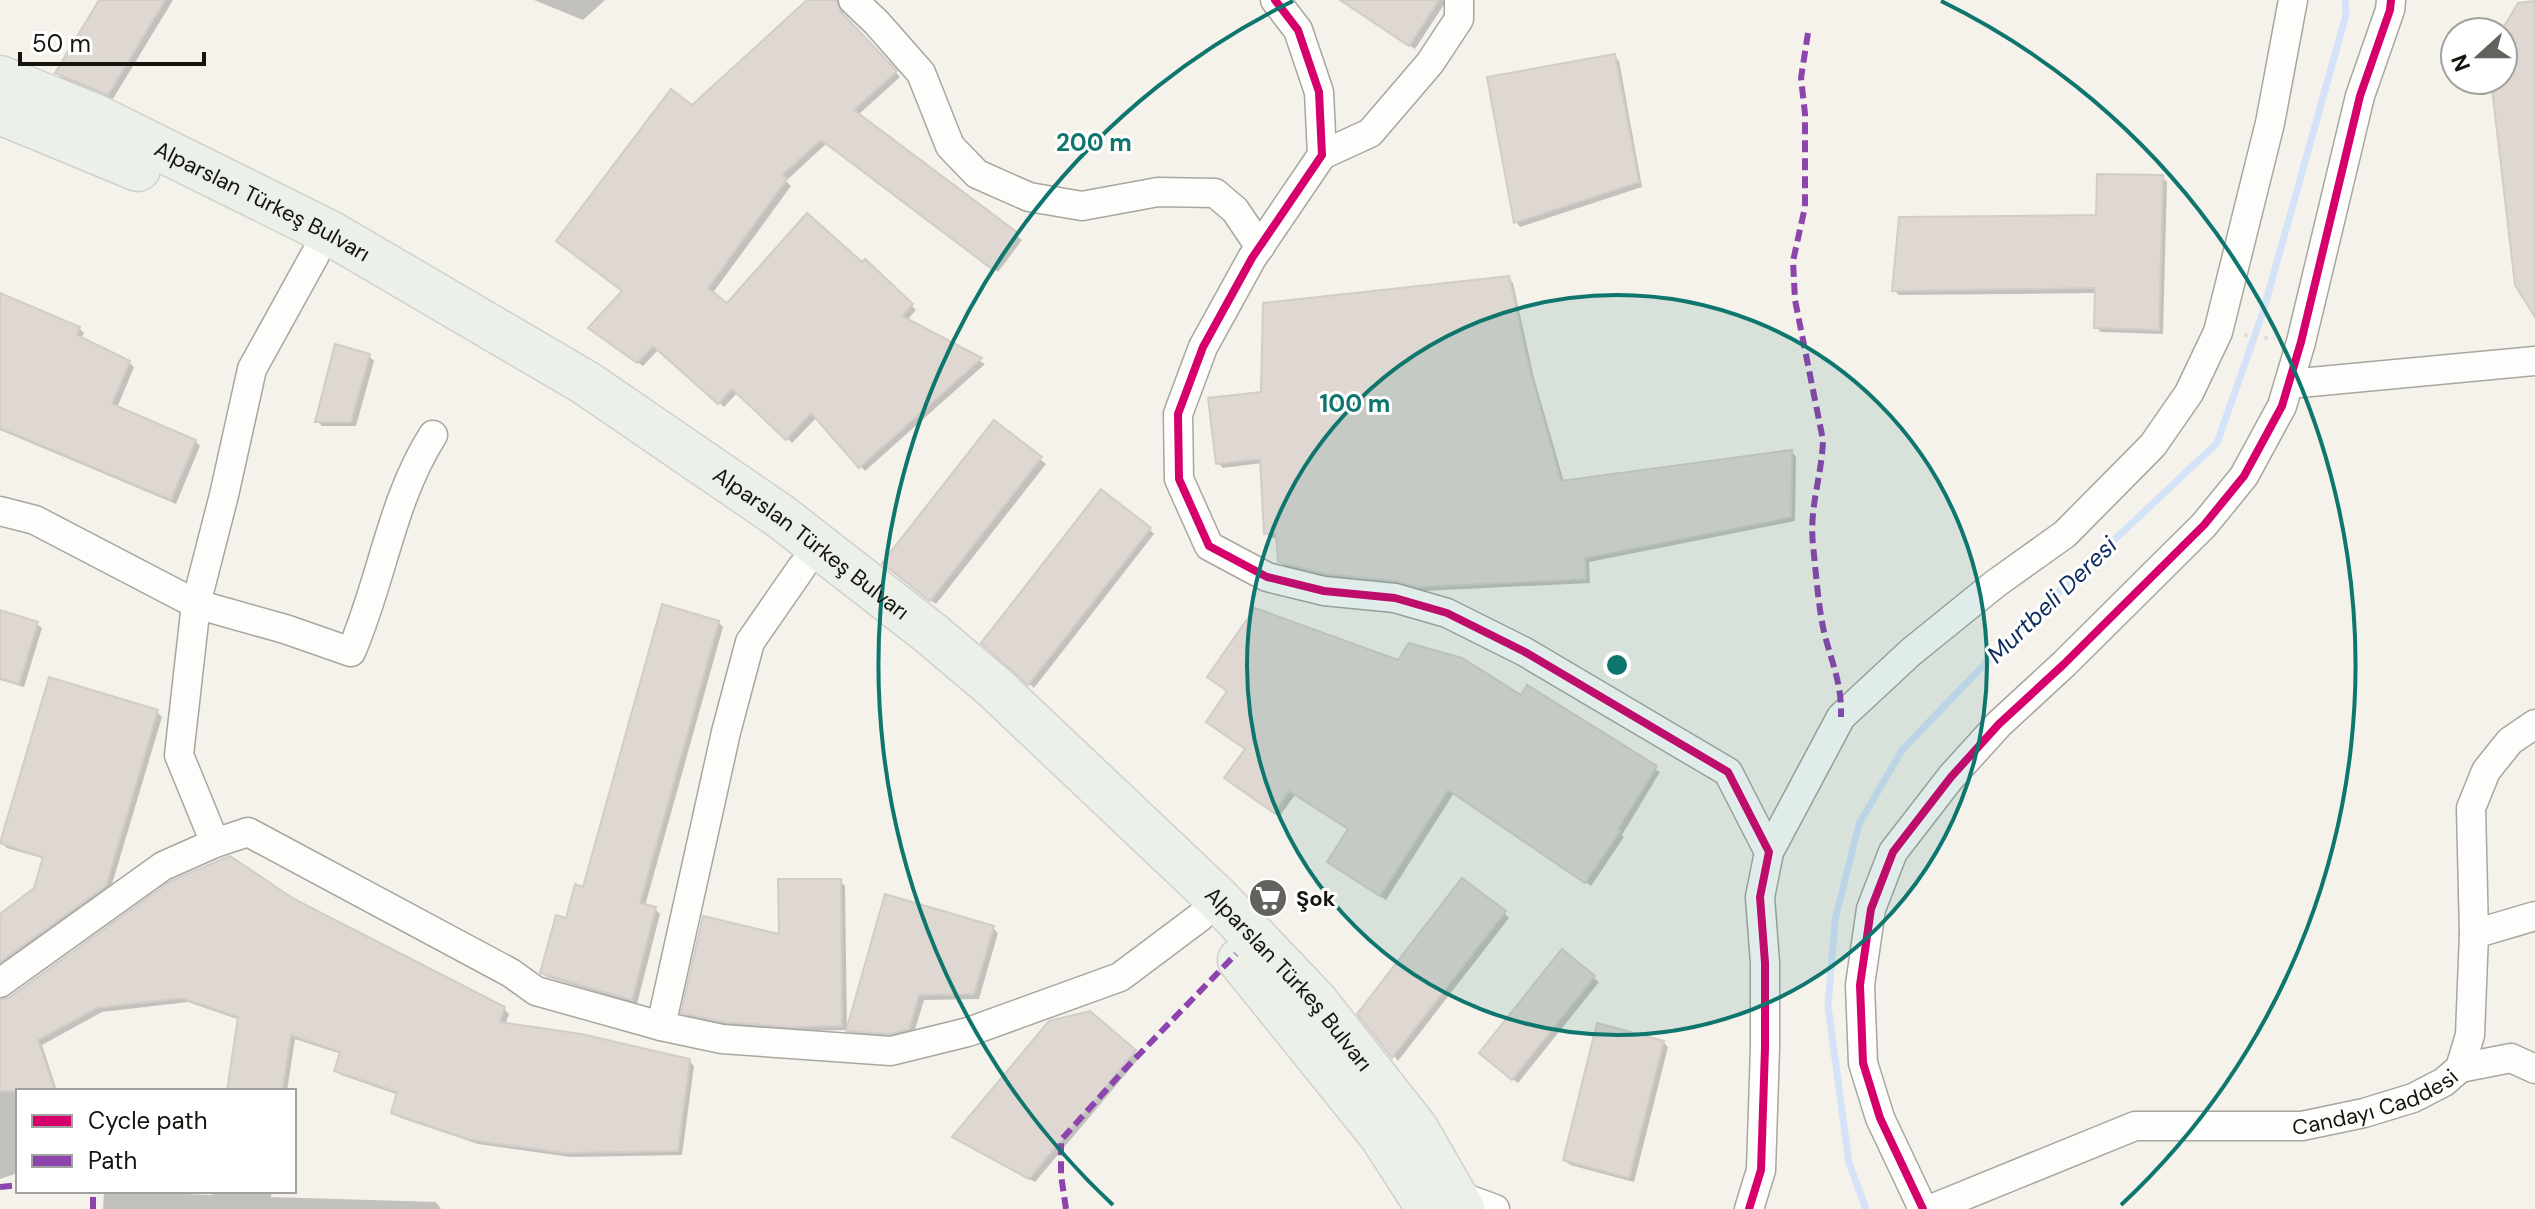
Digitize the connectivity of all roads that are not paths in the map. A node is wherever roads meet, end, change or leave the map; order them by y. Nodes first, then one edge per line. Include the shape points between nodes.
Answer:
1 (853, 0) edge
2 (1275, 0) edge
3 (1459, 0) edge
4 (2293, 0) edge
5 (2391, 0) edge
6 (0, 78) edge
7 (0, 112) edge
8 (1322, 155) junction
9 (1260, 247) junction
10 (315, 255) junction
11 (2535, 361) edge
12 (2289, 384) junction
13 (433, 435) dead end
14 (0, 511) edge
15 (802, 567) junction
16 (196, 604) junction
17 (2535, 724) edge
18 (2523, 746) edge
19 (215, 843) junction
20 (1769, 852) junction
21 (2535, 916) edge
22 (1200, 917) junction
23 (2474, 934) junction
24 (0, 983) edge
25 (661, 1026) junction
26 (2460, 1068) junction
27 (2535, 1069) edge
28 (1448, 1204) edge
29 (1495, 1209) edge
30 (1749, 1209) edge
31 (1923, 1209) edge
32 (1931, 1209) edge

1 - 9 street via 921,73 950,146 977,174 1029,197 1082,206 1158,192 1215,193 1235,210
2 - 8 street via 1298,30 1319,92
3 - 8 street via 1459,19 1445,41 1370,133
4 - 20 street via 2270,123 2218,332 2189,393 2153,445 2065,534 1911,652 1841,717
5 - 12 street via 2360,96
6 - 28 main road, Alparslan Türkeş Bulvarı via 94,116 330,233 586,383 780,516 993,686 1217,898 1316,1002 1416,1129
7 - 10 main road, Alparslan Türkeş Bulvarı via 112,157
8 - 9 street
9 - 20 street via 1203,347 1178,414 1179,479 1209,546 1267,577 1324,591 1395,598 1447,613 1525,652 1728,772
10 - 15 main road, Alparslan Türkeş Bulvarı via 562,403
10 - 16 street via 252,369
11 - 12 street
12 - 31 street via 2244,476 2214,513 1999,724 1893,852 1871,909 1860,985 1863,1063 1880,1118
13 - 16 street via 414,465 351,652
14 - 16 street via 35,520
15 - 22 main road, Alparslan Türkeş Bulvarı via 914,653 1051,772
15 - 25 street via 750,642
16 - 19 street via 179,755
17 - 18 street, Candayı Caddesi
18 - 23 street, Candayı Caddesi via 2486,771 2471,808
19 - 24 street via 163,866
19 - 25 street via 248,832 536,991
20 - 30 street via 1760,897 1765,1019 1761,1170
21 - 23 street
22 - 25 street via 1120,977 968,1032 891,1051 722,1039
22 - 28 main road, Alparslan Türkeş Bulvarı via 1236,954 1382,1136
23 - 26 street, Candayı Caddesi via 2470,1035
26 - 27 street via 2511,1058
26 - 32 street, Candayı Caddesi via 2413,1098 2302,1126 2135,1126
28 - 29 street

